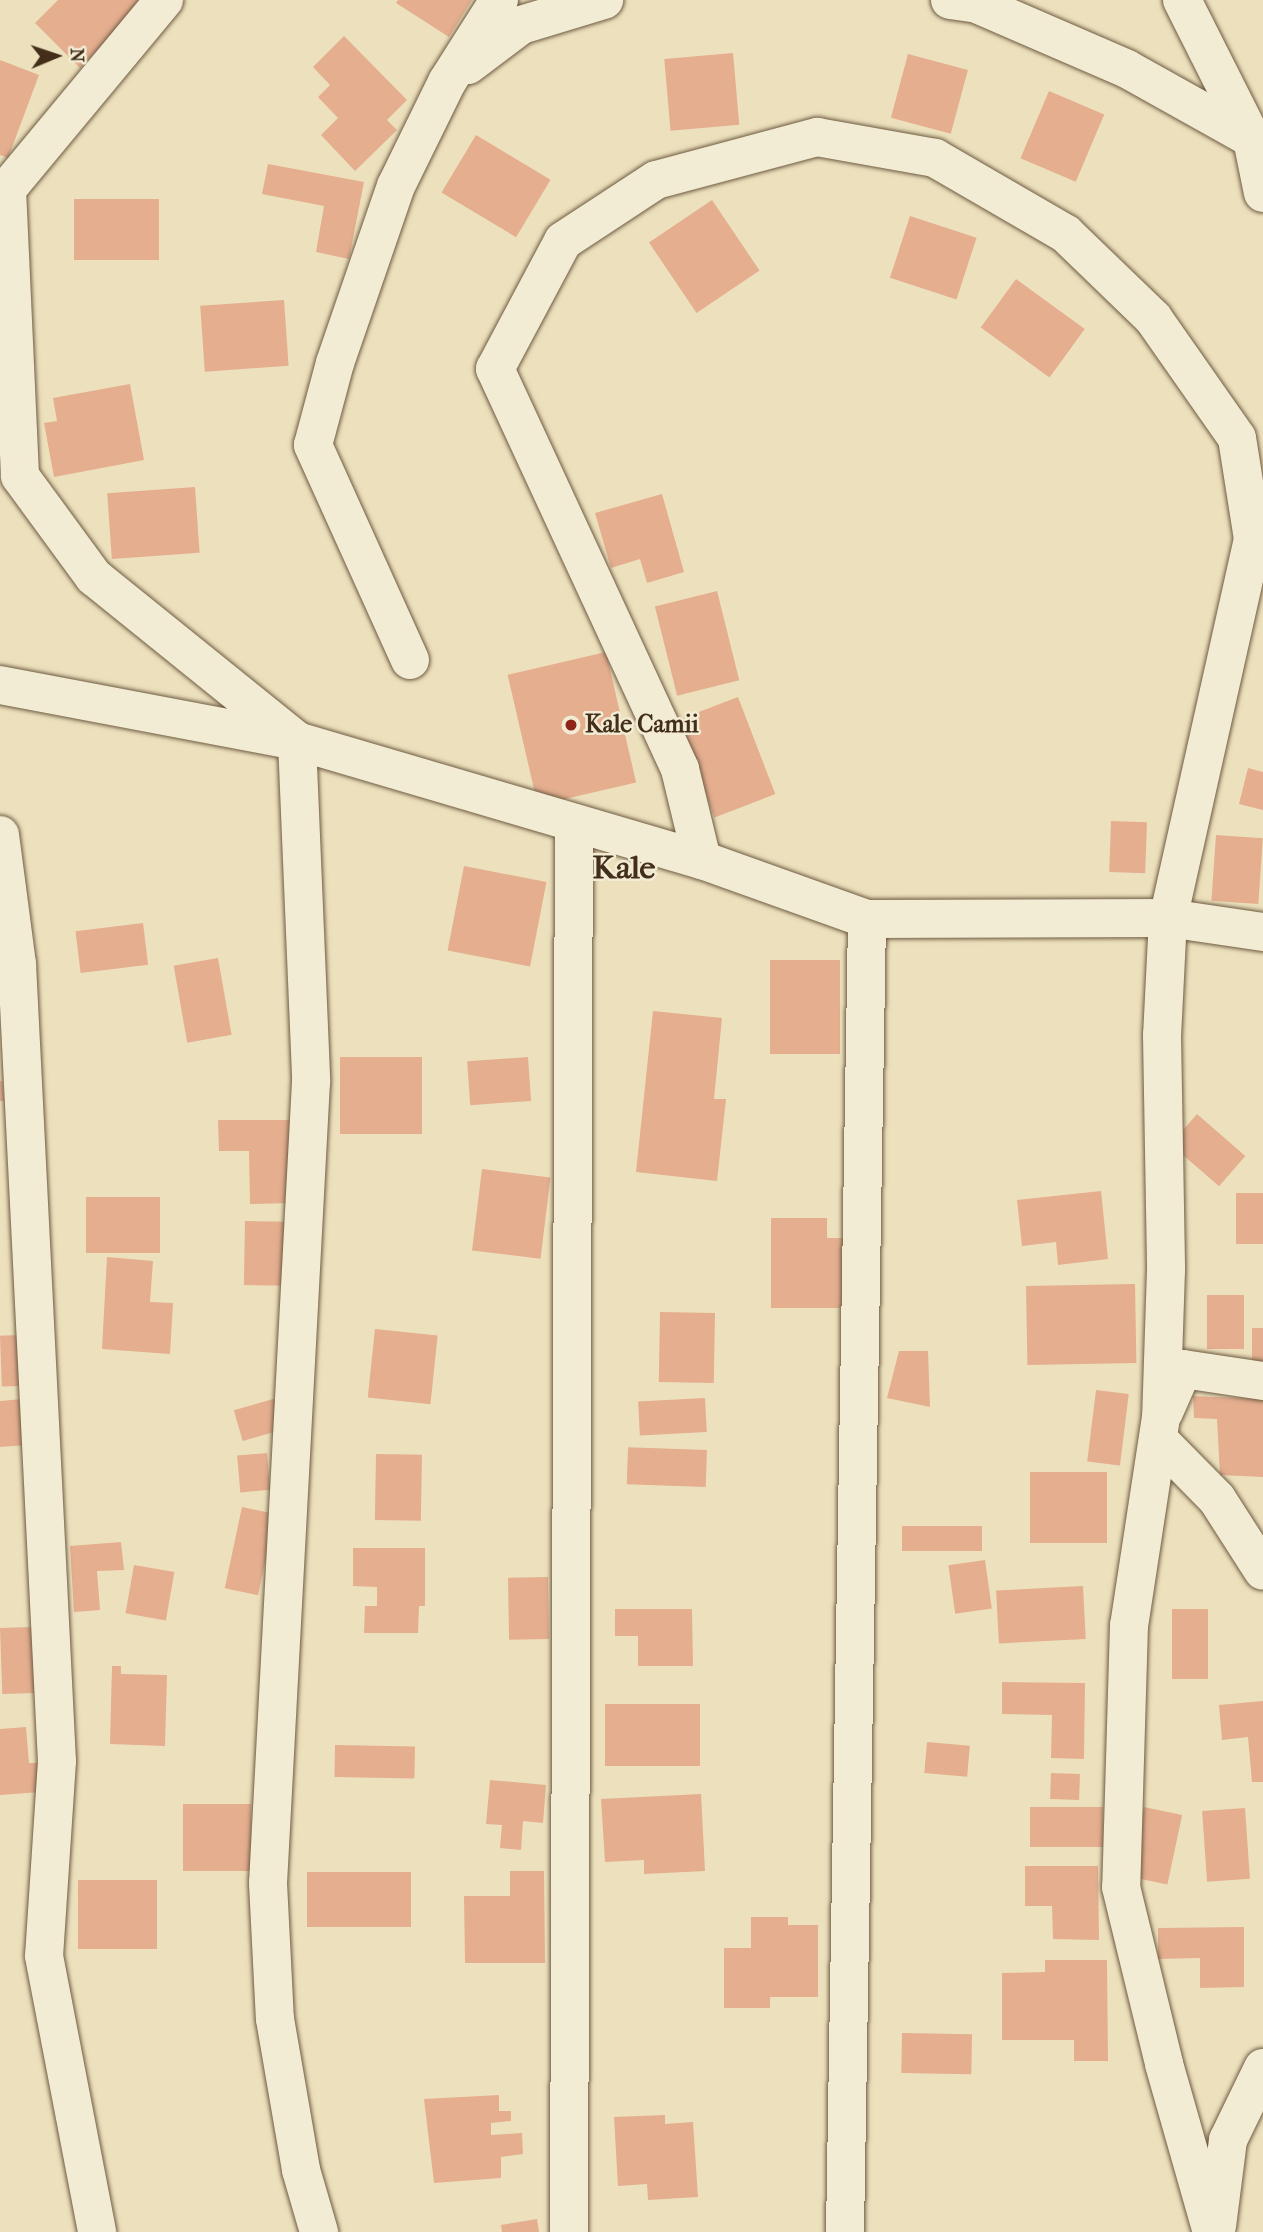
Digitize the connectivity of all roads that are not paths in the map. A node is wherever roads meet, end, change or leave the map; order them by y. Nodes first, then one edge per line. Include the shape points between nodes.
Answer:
1 (164, 0) edge
2 (499, 0) edge
3 (604, 0) edge
4 (950, 0) edge
5 (1182, 0) edge
6 (447, 82) junction
7 (1252, 139) junction
8 (1263, 193) edge
9 (410, 660) dead end
10 (0, 685) edge
11 (297, 741) junction
12 (574, 826) junction
13 (0, 835) edge
14 (702, 860) junction
15 (1168, 918) junction
16 (867, 919) junction
17 (1263, 932) edge
18 (1263, 1381) edge
19 (1160, 1428) junction
20 (1263, 1571) edge
21 (1263, 2068) edge
22 (97, 2232) edge
23 (319, 2232) edge
24 (569, 2232) edge
25 (845, 2232) edge
26 (1214, 2232) edge

1 - 11 street via 8,189 20,476 94,577
2 - 6 street
3 - 6 street via 522,25
4 - 7 street via 977,4 1127,69
5 - 7 street
6 - 9 street via 396,186 335,363 313,445
7 - 8 street
10 - 11 street
11 - 12 street
11 - 23 street via 311,1082 268,1883 275,2019 302,2170
12 - 14 street
12 - 24 street
13 - 22 street via 17,964 57,1761 44,1956
14 - 15 street via 680,769 495,369 563,241 656,180 817,137 935,158 1066,234 1153,318 1237,438 1253,539
14 - 16 street
15 - 16 street
15 - 17 street
15 - 19 street via 1162,1035 1166,1270
16 - 25 street
18 - 19 street via 1183,1369
19 - 20 street via 1216,1499
19 - 26 street via 1129,1625 1121,1887 1164,2064
21 - 26 street via 1228,2140

